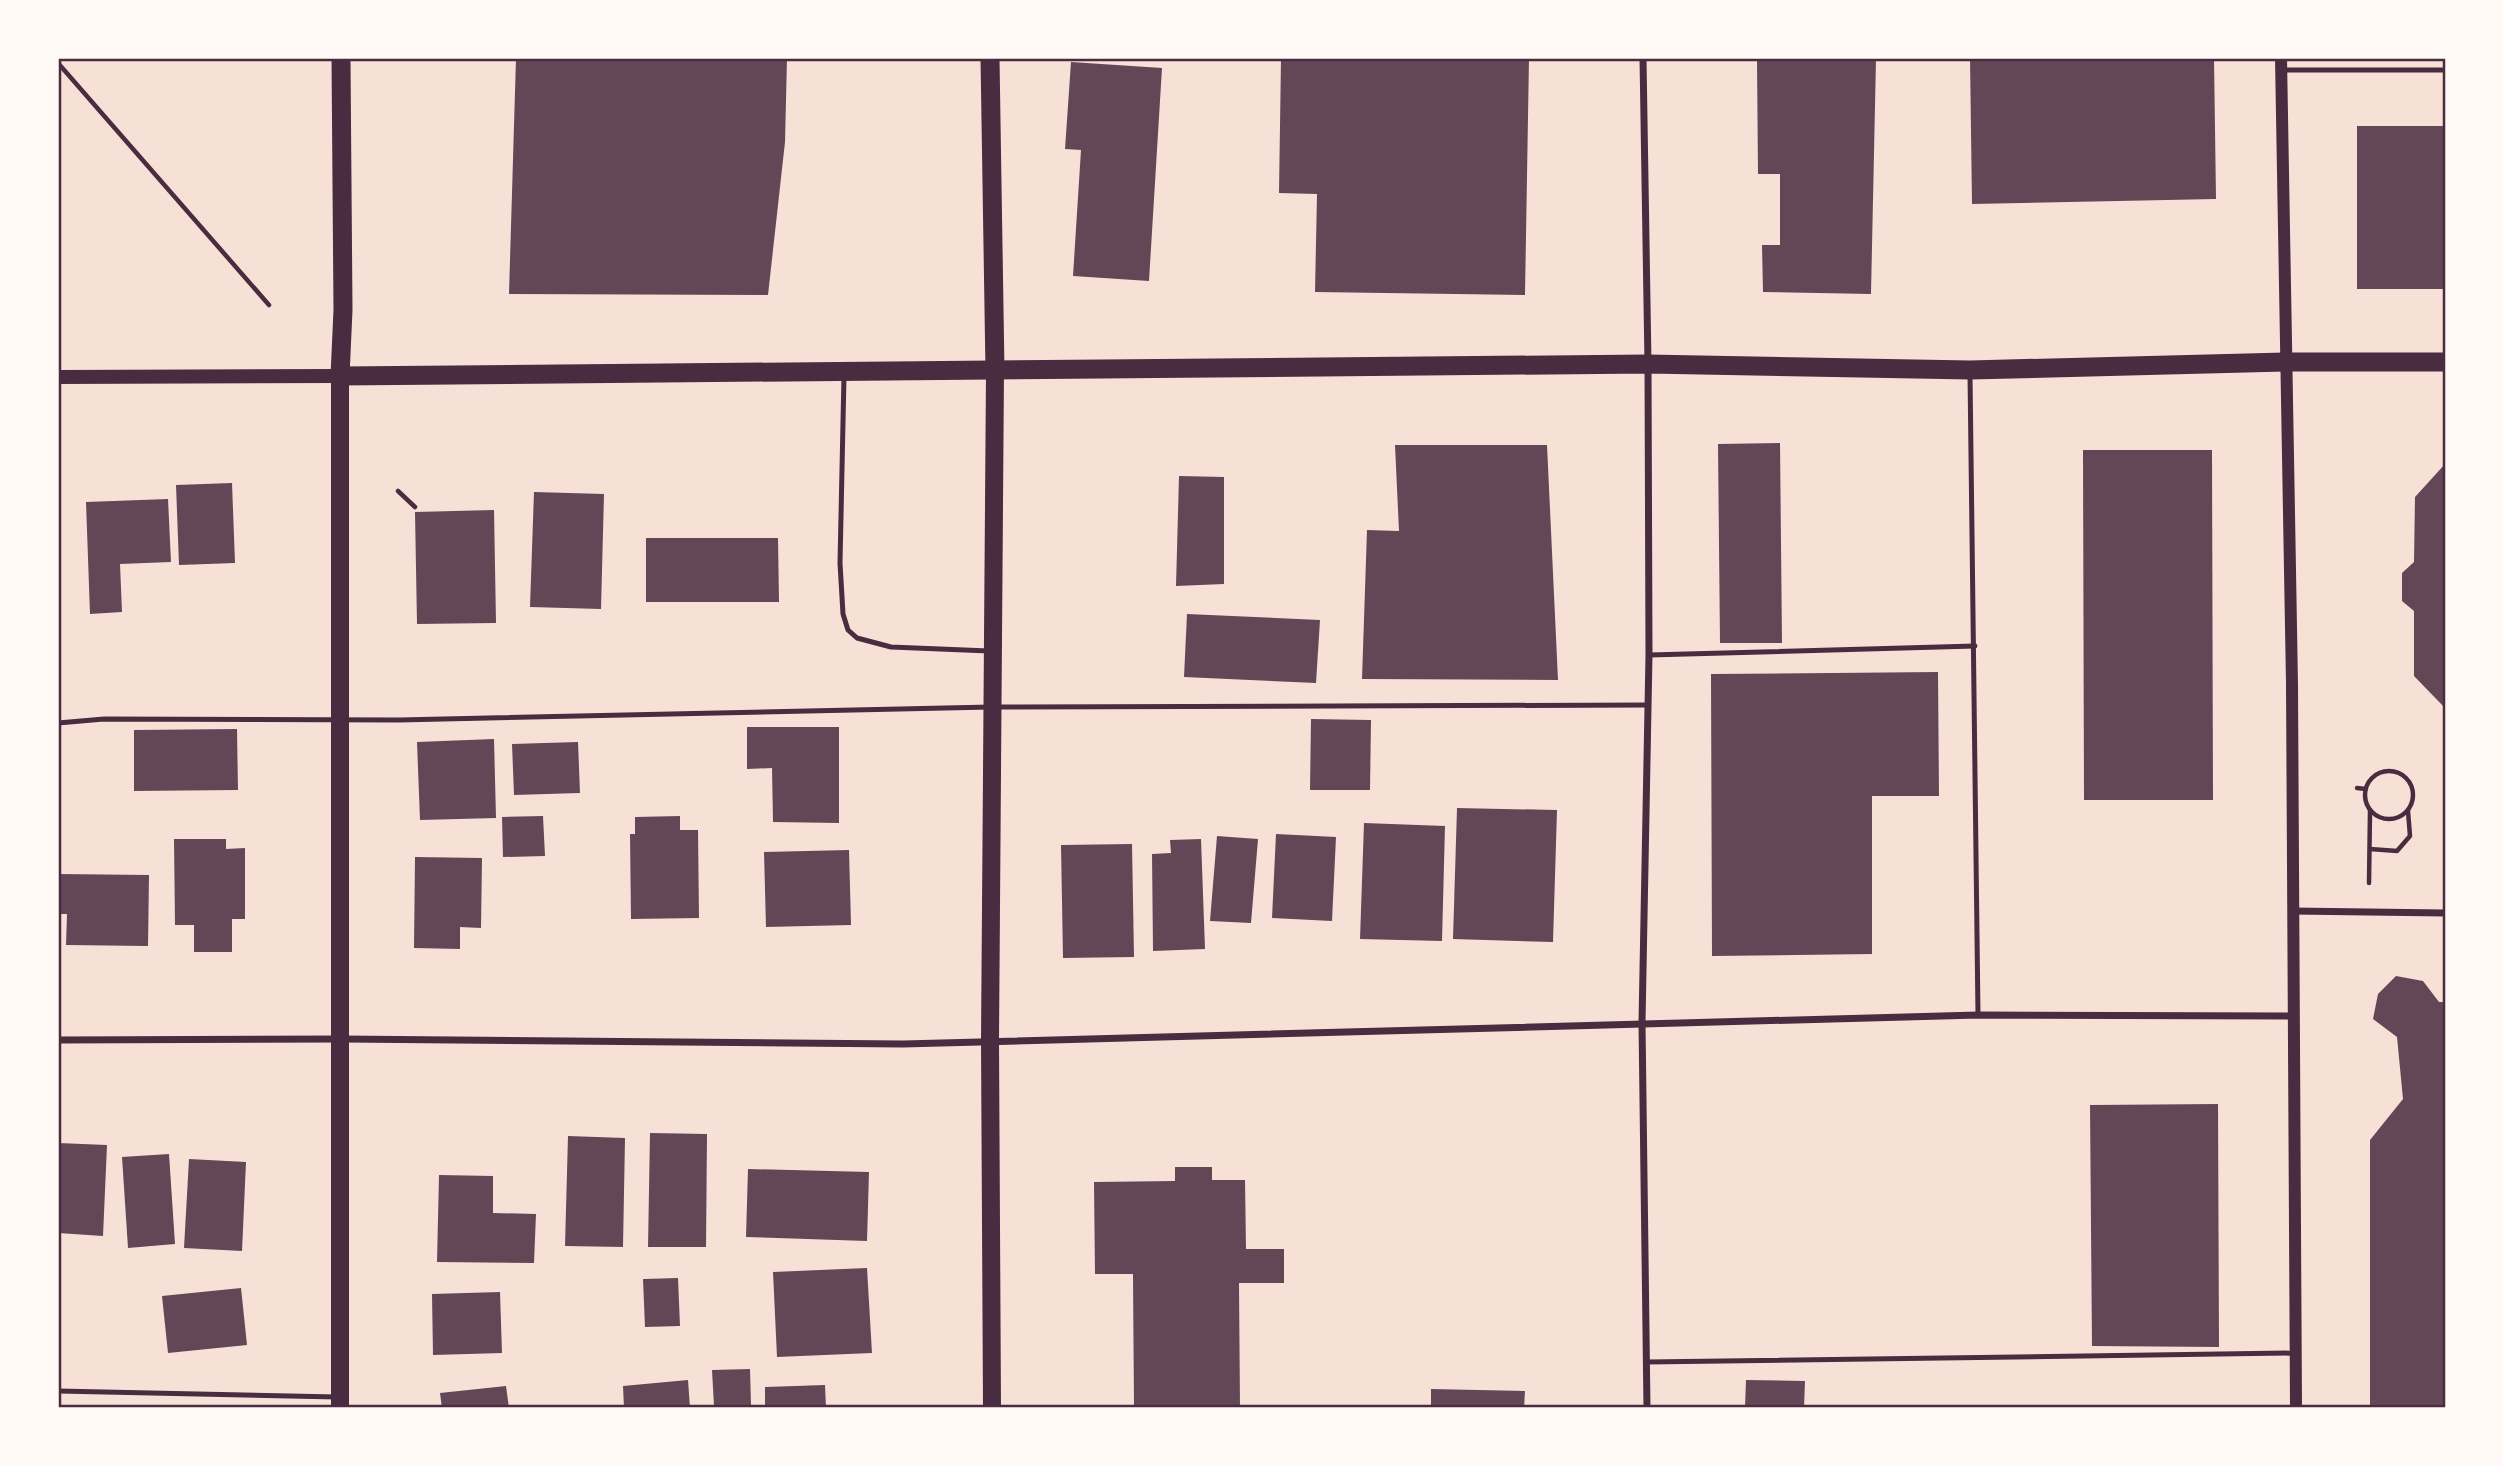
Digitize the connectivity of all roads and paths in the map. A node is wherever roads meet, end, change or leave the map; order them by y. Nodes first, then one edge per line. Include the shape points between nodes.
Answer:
1 (341, 58) edge
2 (990, 58) edge
3 (1643, 58) edge
4 (58, 63) edge
5 (2281, 64) edge
6 (2445, 70) edge
7 (269, 305) dead end
8 (2285, 362) junction
9 (2445, 362) edge
10 (1648, 363) junction
11 (1970, 370) junction
12 (995, 371) junction
13 (844, 372) junction
14 (340, 376) junction
15 (58, 377) edge
16 (398, 491) dead end
17 (415, 507) dead end
18 (1975, 646) junction
19 (992, 651) junction
20 (1649, 655) junction
21 (1648, 705) junction
22 (991, 707) junction
23 (342, 719) junction
24 (58, 723) edge
25 (2357, 788) dead end
26 (2366, 789) junction
27 (2370, 810) junction
28 (2408, 810) junction
29 (2370, 849) junction
30 (2369, 883) dead end
31 (2291, 911) junction
32 (2445, 913) edge
33 (1978, 1015) junction
34 (2294, 1016) junction
35 (1642, 1023) junction
36 (342, 1038) junction
37 (58, 1040) edge
38 (990, 1041) junction
39 (2296, 1353) junction
40 (1647, 1362) junction
41 (58, 1391) edge
42 (340, 1403) edge
43 (992, 1408) edge
44 (1647, 1408) edge
45 (2296, 1408) edge

1 - 14 highway
2 - 12 highway
3 - 10 street
4 - 7 path
5 - 6 lane
5 - 8 street
8 - 9 highway
8 - 11 highway
8 - 31 street
10 - 11 highway
10 - 12 highway
10 - 20 street
11 - 18 lane
12 - 13 highway
12 - 19 main road
13 - 14 highway
13 - 19 lane via 840,563 848,630 858,638 891,647
14 - 15 main road
14 - 23 main road
16 - 17 path
18 - 20 lane
18 - 33 lane
19 - 22 main road
20 - 21 street
21 - 22 lane
21 - 35 street
22 - 23 lane
22 - 38 main road
23 - 24 lane
23 - 36 main road
25 - 26 path
26 - 27 path
26 - 28 path via 2380,772 2402,774 2414,794
27 - 28 path via 2386,819
27 - 29 path
28 - 29 path via 2410,836 2397,851
29 - 30 path
31 - 32 street
31 - 34 street
33 - 34 street
33 - 35 street
34 - 39 street
35 - 38 street
35 - 40 street
36 - 37 street
36 - 38 street
36 - 42 main road
38 - 43 main road
39 - 40 lane
39 - 45 street
40 - 44 street
41 - 42 lane

